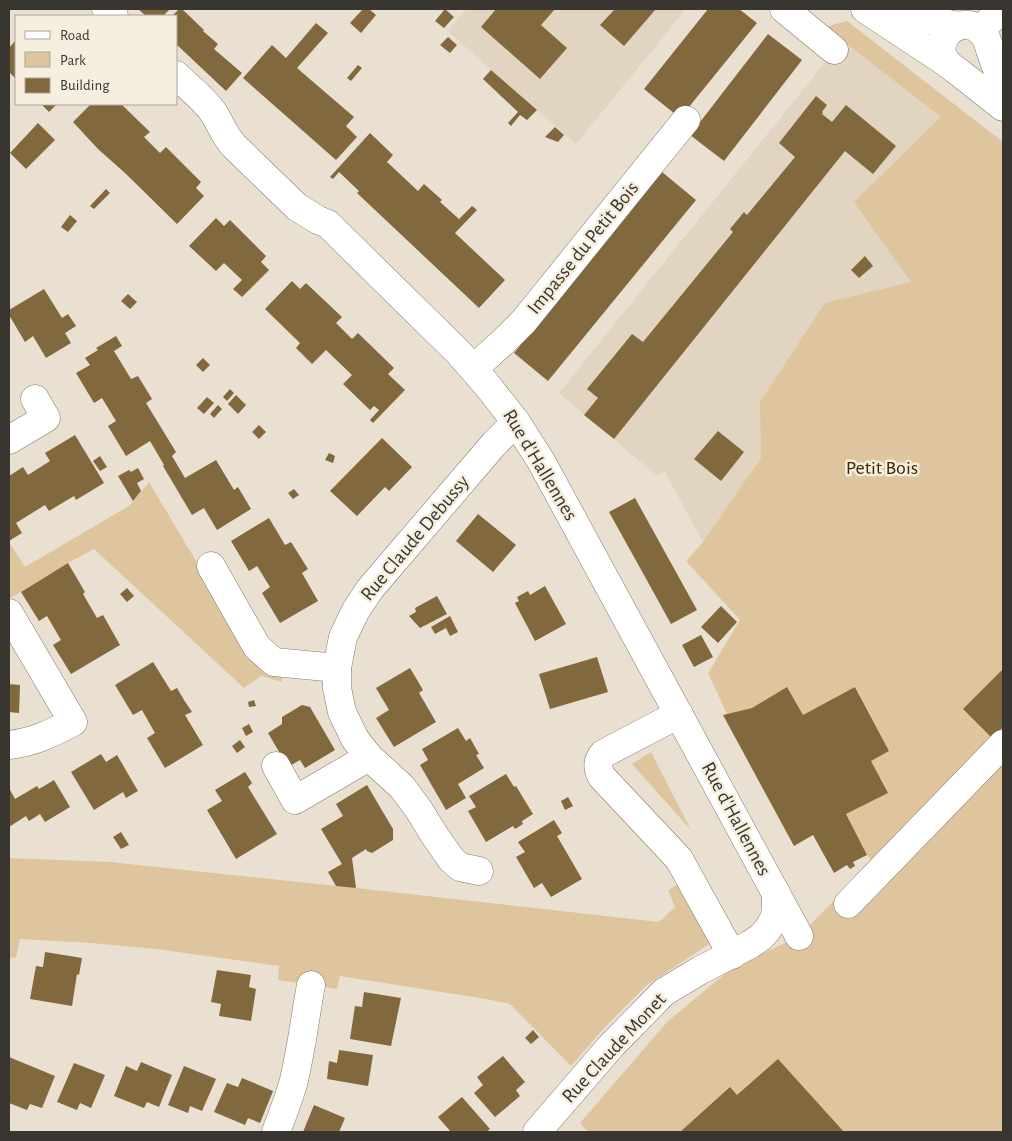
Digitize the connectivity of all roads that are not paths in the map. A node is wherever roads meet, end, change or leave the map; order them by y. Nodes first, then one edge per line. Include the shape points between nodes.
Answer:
1 (784, 9) edge
2 (865, 9) edge
3 (894, 9) edge
4 (1000, 10) edge
5 (976, 34) junction
6 (834, 50) dead end
7 (951, 66) junction
8 (178, 77) edge
9 (1003, 86) edge
10 (1003, 107) edge
11 (686, 120) dead end
12 (473, 369) junction
13 (35, 399) dead end
14 (516, 422) junction
15 (9, 440) edge
16 (211, 566) dead end
17 (14, 622) edge
18 (337, 668) junction
19 (679, 714) junction
20 (1003, 744) edge
21 (9, 745) edge
22 (369, 757) junction
23 (276, 766) dead end
24 (479, 871) dead end
25 (776, 893) junction
26 (848, 904) dead end
27 (799, 936) dead end
28 (732, 955) junction
29 (311, 985) dead end
30 (276, 1132) edge
31 (537, 1132) edge

1 - 6 street
2 - 7 street
3 - 5 street
4 - 5 street
5 - 7 street via 949,31 944,37 942,52
5 - 7 street via 987,55 981,65 963,72
5 - 9 street
7 - 10 street
8 - 12 street, Rue d'Hallennes via 213,112 234,146 297,207 328,224
11 - 12 street, Impasse du Petit Bois via 524,321
12 - 14 street, Rue d'Hallennes
13 - 15 street via 46,418
14 - 18 street, Rue Claude Debussy via 370,589 343,638
14 - 19 street, Rue d'Hallennes via 542,460
16 - 18 street via 257,647 274,662
17 - 21 street via 73,722 44,737
18 - 22 street, Rue Claude Debussy via 342,712 355,739
19 - 25 street, Rue d'Hallennes
19 - 28 street via 603,754 598,762 599,773 679,859
20 - 26 street
22 - 23 street via 295,800
22 - 24 street, Rue Claude Debussy via 402,787 451,859 460,867
25 - 27 street, Rue d'Hallennes
25 - 28 street, Rue Claude Monet via 774,918 768,930
28 - 31 street, Rue Claude Monet via 664,992 611,1046
29 - 30 street via 297,1066

